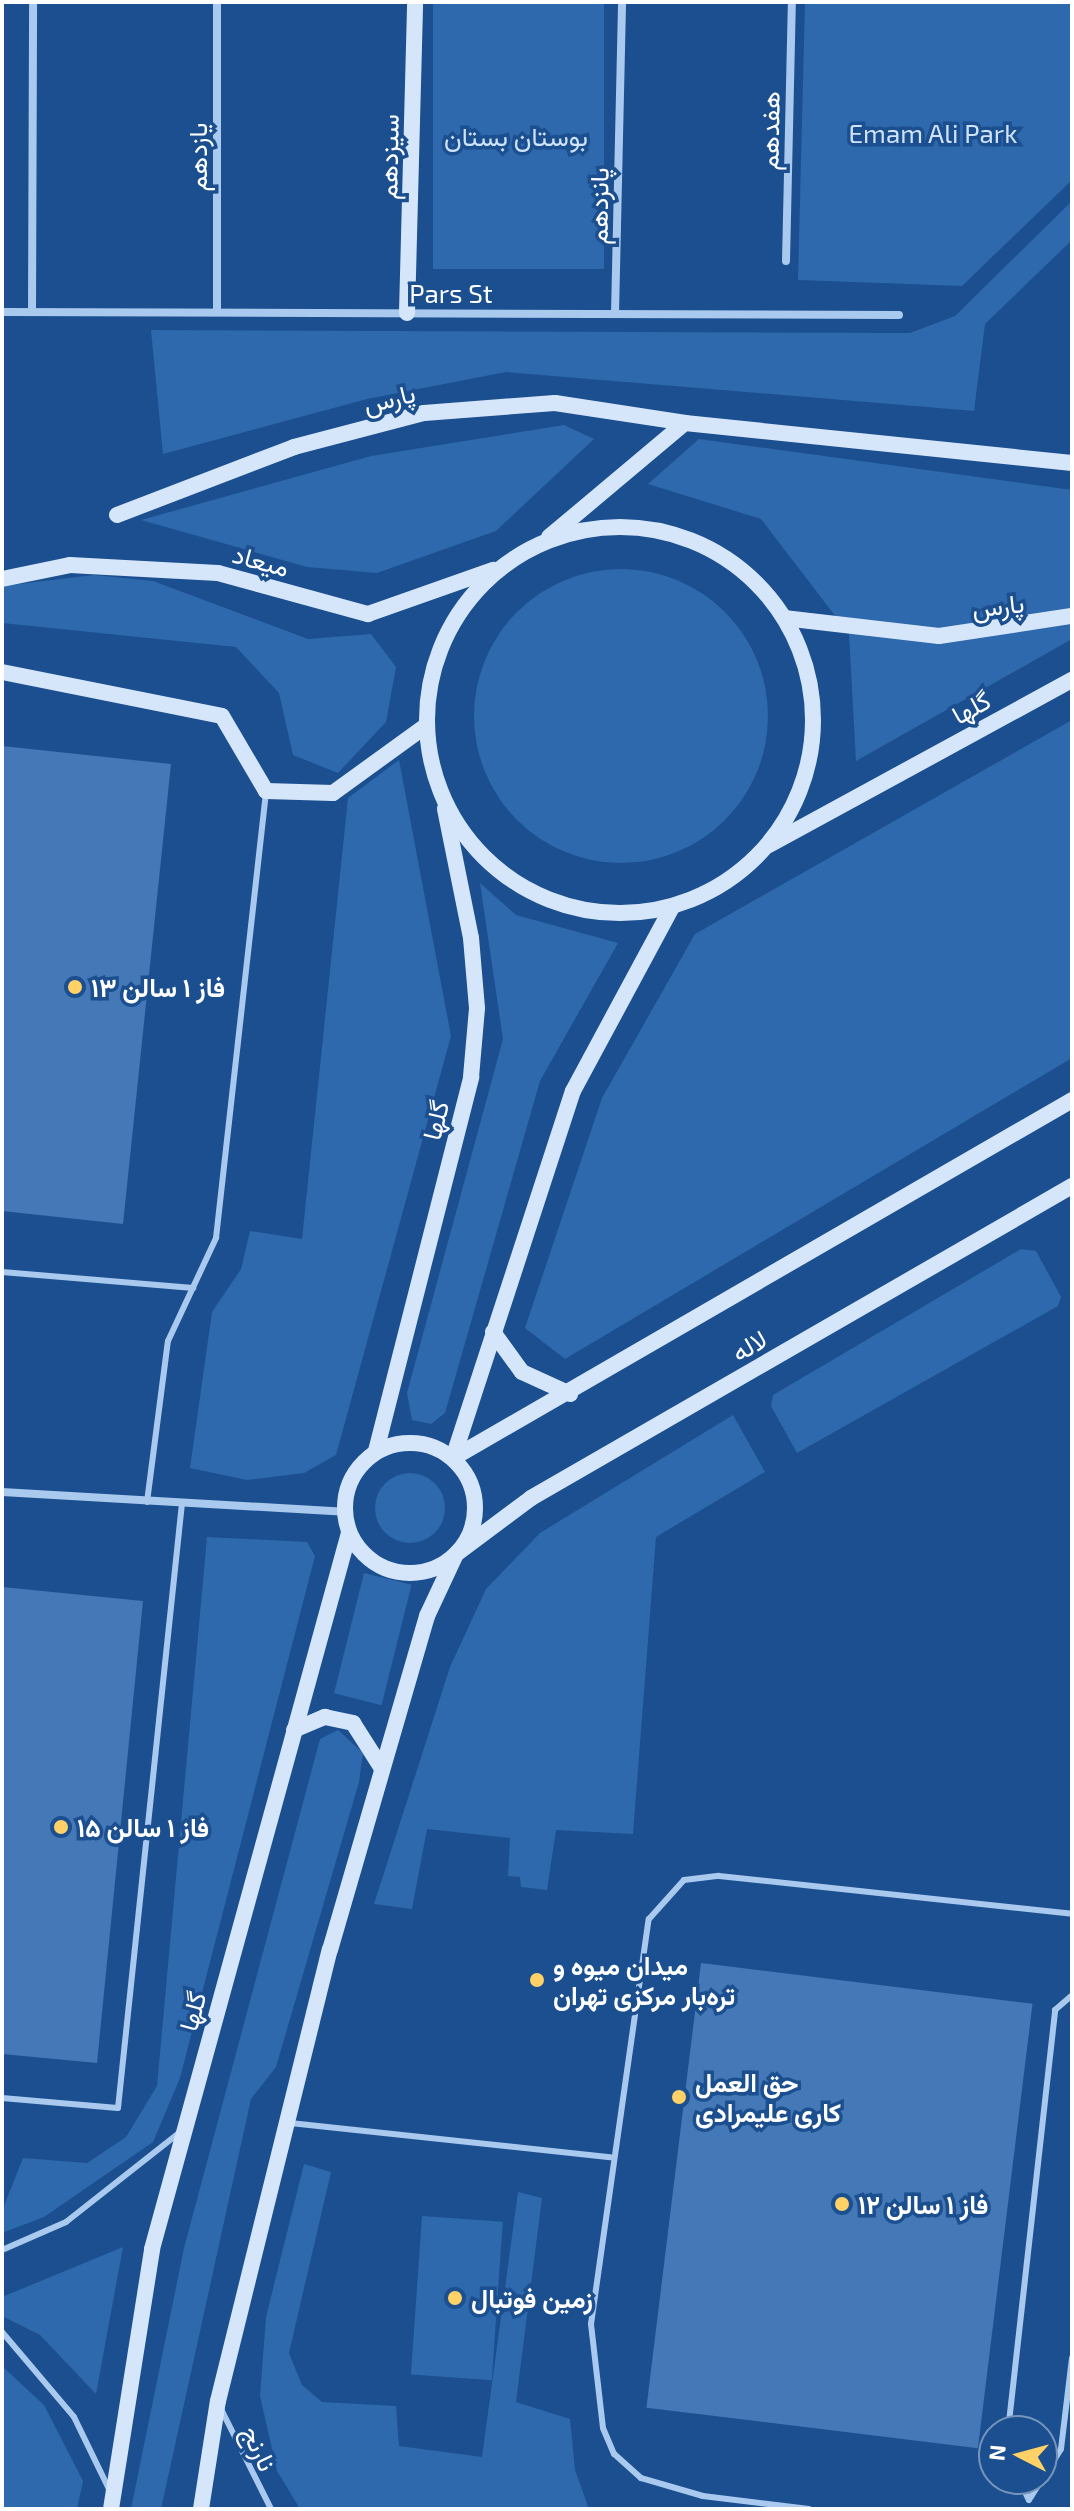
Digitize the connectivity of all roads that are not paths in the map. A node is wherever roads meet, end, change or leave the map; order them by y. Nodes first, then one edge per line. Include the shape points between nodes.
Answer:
1 (33, 2) edge
2 (217, 2) edge
3 (415, 2) edge
4 (622, 2) edge
5 (792, 2) edge
6 (786, 261) dead end
7 (2, 312) edge
8 (32, 312) junction
9 (217, 312) junction
10 (407, 313) junction
11 (615, 314) junction
12 (899, 315) dead end
13 (685, 423) junction
14 (1072, 463) edge
15 (117, 515) dead end
16 (546, 540) junction
17 (498, 568) junction
18 (2, 579) edge
19 (1072, 616) edge
20 (784, 618) junction
21 (2, 672) edge
22 (1072, 680) edge
23 (427, 725) junction
24 (266, 791) junction
25 (442, 795) junction
26 (767, 846) junction
27 (672, 907) junction
28 (1072, 1100) edge
29 (1072, 1186) edge
30 (2, 1272) edge
31 (193, 1288) junction
32 (493, 1332) junction
33 (570, 1394) junction
34 (376, 1451) junction
35 (453, 1458) junction
36 (2, 1492) edge
37 (147, 1502) junction
38 (182, 1503) junction
39 (344, 1512) junction
40 (349, 1533) junction
41 (456, 1554) junction
42 (294, 1730) junction
43 (381, 1767) junction
44 (1072, 1914) edge
45 (1072, 1995) edge
46 (2, 2098) edge
47 (290, 2123) junction
48 (184, 2130) junction
49 (610, 2157) junction
50 (2, 2250) edge
51 (2, 2332) edge
52 (1072, 2358) edge
53 (218, 2401) junction
54 (1010, 2415) edge
55 (1027, 2495) edge
56 (1029, 2500) junction
57 (112, 2503) edge
58 (201, 2509) edge
59 (271, 2509) edge
60 (809, 2509) edge
61 (1028, 2509) edge

1 - 8 street
2 - 9 street, یازدهم
3 - 10 street, سیزدهم
4 - 11 street, پانزدهم
5 - 6 street, هفدهم
7 - 8 street, Pars St
8 - 9 street, Pars St
9 - 10 street, Pars St
10 - 11 street, Pars St
11 - 12 street, Pars St
13 - 14 street, پارس
13 - 15 street, پارس via 555,403 424,413 294,447
13 - 16 street
16 - 17 street
16 - 20 street via 596,527 635,527 697,541 741,567
17 - 18 street, میعاد via 368,614 218,573 70,565
17 - 23 street via 465,602 442,643
19 - 20 street, پارس via 939,636
20 - 26 street via 802,651 813,701 811,753 796,803
21 - 24 street via 222,716
22 - 26 street, گلها
23 - 24 street via 333,793
23 - 25 street, گلها
24 - 31 lane via 216,1238
25 - 27 street via 497,870 536,895 626,914
25 - 34 street, گلها via 471,938 477,1008 471,1077
26 - 27 street via 708,893
27 - 32 street via 573,1091
28 - 33 street, لاله
29 - 41 street, لاله via 531,1498
30 - 31 lane
31 - 37 lane via 168,1341
32 - 33 street via 522,1372
32 - 35 street
33 - 35 street, لاله
34 - 35 street via 415,1442
34 - 39 street via 352,1477
35 - 41 street via 474,1505 469,1536
36 - 37 street
37 - 38 street
38 - 39 street
38 - 46 lane via 118,2108
39 - 40 street
40 - 41 street via 377,1565 397,1572 418,1573
40 - 42 street, گلها
41 - 43 street via 427,1616
42 - 43 street via 325,1717 353,1723
42 - 48 street, گلها
43 - 47 street
44 - 49 lane via 719,1876 684,1880 649,1919
45 - 54 lane via 1055,2010
47 - 49 lane
47 - 53 street
48 - 50 lane via 66,2222
48 - 57 street, گلها via 152,2249
49 - 60 lane via 591,2324 595,2388 614,2454 641,2478 677,2490
51 - 57 lane via 74,2417
52 - 56 lane via 1061,2449
53 - 58 street
53 - 59 lane, نارنج
55 - 56 lane
56 - 61 lane

